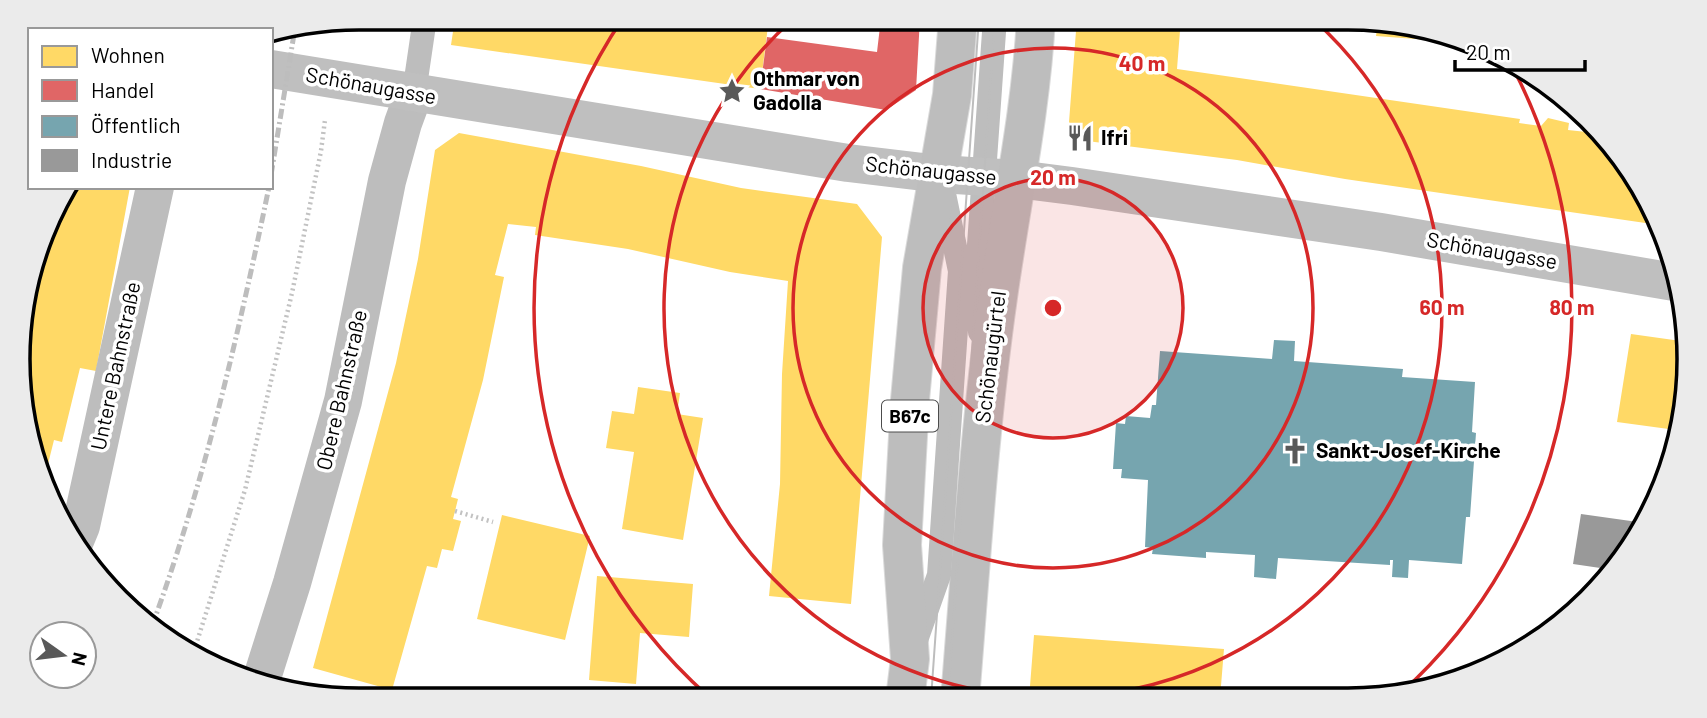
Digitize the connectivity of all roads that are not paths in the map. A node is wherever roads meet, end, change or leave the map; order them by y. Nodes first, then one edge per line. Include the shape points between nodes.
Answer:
1 (423, 30) edge
2 (957, 30) edge
3 (995, 30) edge
4 (1033, 30) edge
5 (273, 69) edge
6 (414, 93) junction
7 (940, 174) junction
8 (1000, 178) junction
9 (155, 189) edge
10 (1668, 281) edge
11 (79, 532) edge
12 (263, 674) edge
13 (906, 688) edge
14 (961, 688) edge

1 - 6 lane
2 - 7 main road, B67c
3 - 8 lane
4 - 8 main road, Schönaugürtel
5 - 6 main road, Schönaugasse
6 - 7 main road, Schönaugasse
6 - 12 main road, Obere Bahnstraße via 387,181 343,401
7 - 8 main road, Schönaugasse
7 - 13 main road, B67c via 922,268 909,421 902,545 910,659
8 - 10 main road, Schönaugasse via 1381,232
8 - 14 main road, Schönaugürtel via 998,293
9 - 11 main road, Untere Bahnstraße

